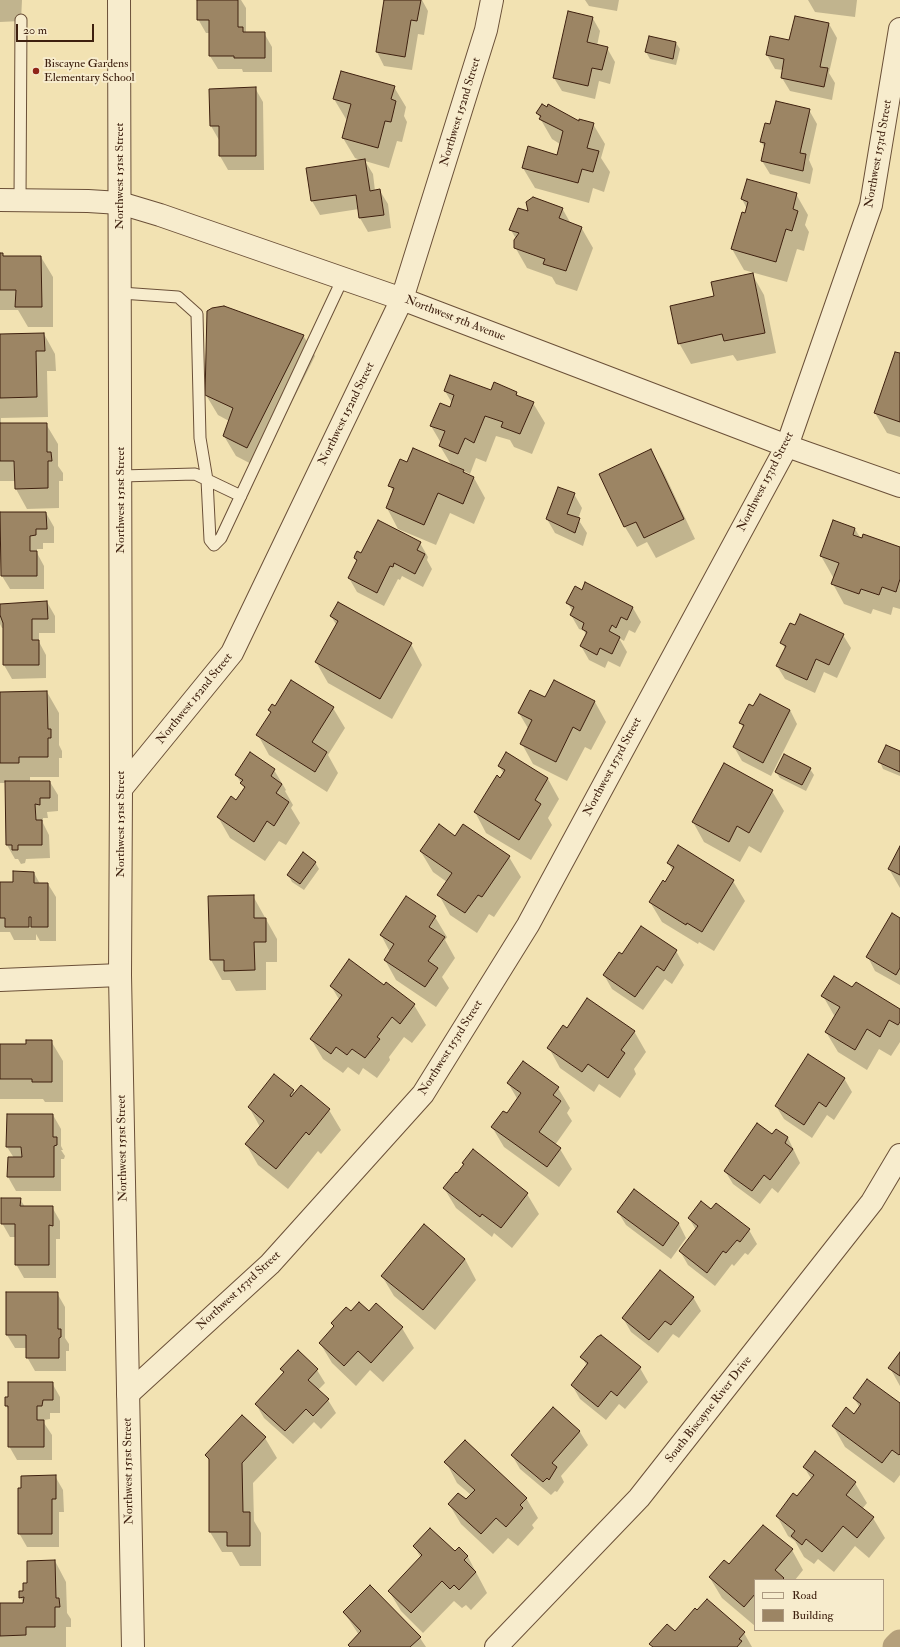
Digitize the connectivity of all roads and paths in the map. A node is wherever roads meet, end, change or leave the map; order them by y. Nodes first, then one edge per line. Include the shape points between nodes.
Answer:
1 (119, 0) edge
2 (492, 0) edge
3 (21, 20) dead end
4 (900, 29) edge
5 (10, 200) edge
6 (120, 203) junction
7 (343, 278) junction
8 (120, 293) junction
9 (402, 299) junction
10 (787, 446) junction
11 (121, 476) junction
12 (208, 480) junction
13 (900, 486) edge
14 (241, 496) junction
15 (121, 789) junction
16 (120, 975) junction
17 (0, 980) edge
18 (900, 1155) edge
19 (128, 1394) junction
20 (133, 1647) edge
21 (496, 1647) edge

1 - 6 street, Northwest 151st Street
2 - 9 street, Northwest 152nd Street via 486,30
3 - 5 lane
4 - 10 street, Northwest 153rd Street via 871,205
5 - 6 street, Northwest 5th Avenue
6 - 7 street, Northwest 5th Avenue
6 - 8 street, Northwest 151st Street
7 - 9 street, Northwest 5th Avenue
7 - 14 lane
8 - 11 street, Northwest 151st Street
8 - 12 lane via 178,297 197,314 200,438
9 - 10 street, Northwest 5th Avenue
9 - 15 street, Northwest 152nd Street via 232,653
10 - 13 street, Northwest 5th Avenue
10 - 19 street, Northwest 153rd Street via 528,925 423,1094 270,1264
11 - 12 lane via 195,474
11 - 15 street, Northwest 151st Street
12 - 14 lane
12 - 14 lane via 210,540 214,545 221,538
15 - 16 street, Northwest 151st Street
16 - 17 street
16 - 19 street, Northwest 151st Street
18 - 21 street, South Biscayne River Drive via 872,1202 639,1498
19 - 20 street, Northwest 151st Street

